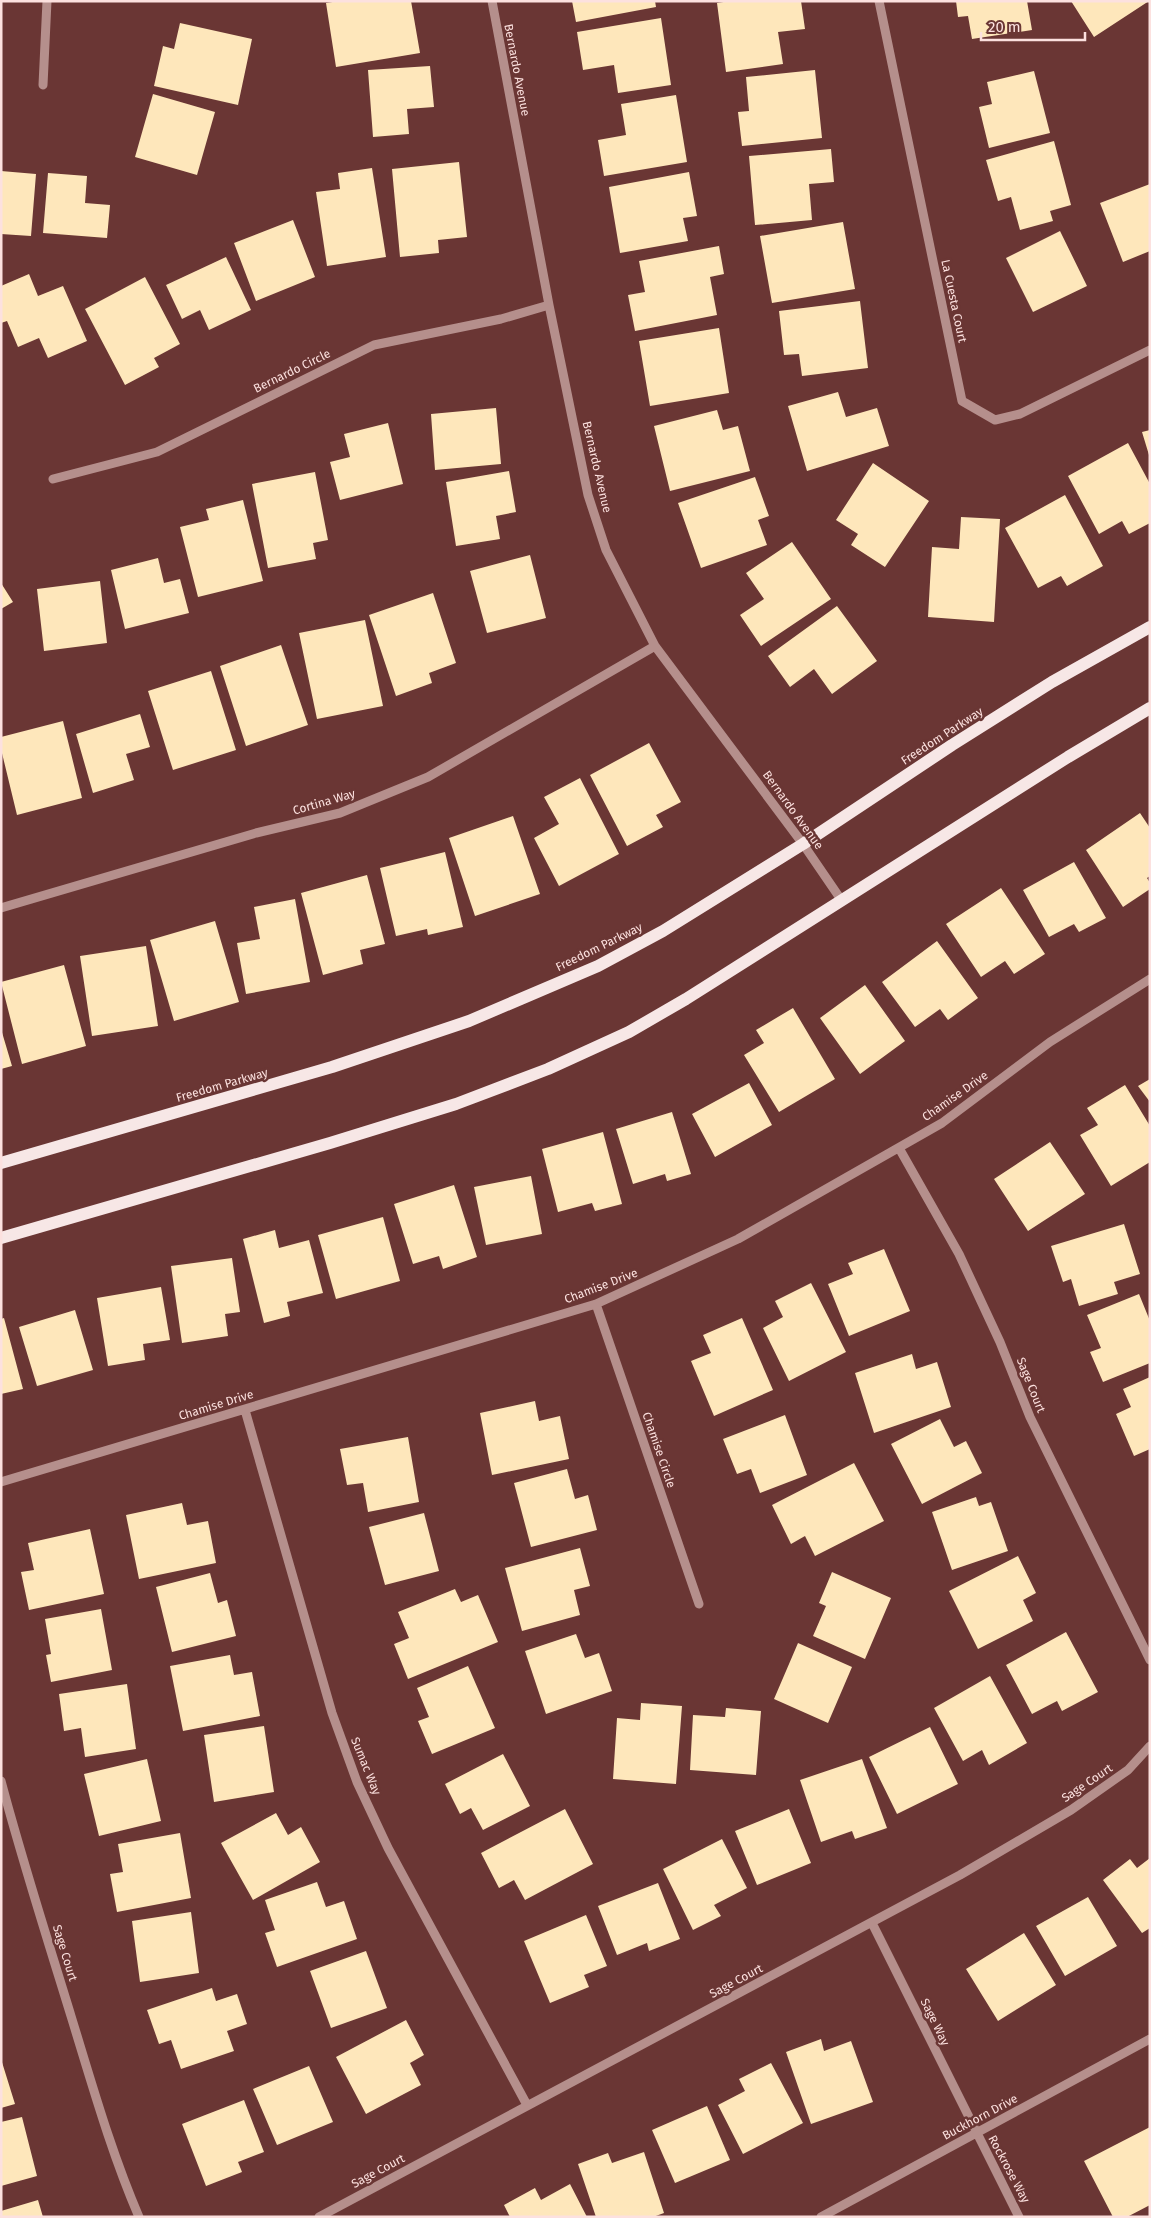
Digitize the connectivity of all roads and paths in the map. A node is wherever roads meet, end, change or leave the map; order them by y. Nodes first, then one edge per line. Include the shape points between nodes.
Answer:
1 (47, 1) edge
2 (492, 1) edge
3 (879, 1) edge
4 (43, 85) dead end
5 (549, 305) junction
6 (1150, 350) edge
7 (53, 478) dead end
8 (1150, 627) edge
9 (655, 646) junction
10 (1150, 708) edge
11 (803, 844) junction
12 (842, 901) junction
13 (1, 908) edge
14 (1150, 979) edge
15 (899, 1148) junction
16 (1, 1163) edge
17 (1, 1238) edge
18 (596, 1304) junction
19 (245, 1410) junction
20 (1, 1482) edge
21 (698, 1604) dead end
22 (1150, 1660) edge
23 (1150, 1746) edge
24 (1, 1781) edge
25 (872, 1922) junction
26 (1150, 2039) edge
27 (527, 2105) junction
28 (976, 2134) junction
29 (140, 2217) edge
30 (320, 2217) edge
31 (821, 2217) edge
32 (1019, 2217) edge

1 - 4 street
2 - 5 street, Bernardo Avenue
3 - 6 street, La Cuesta Court via 962,401 995,420 1020,414
5 - 7 street, Bernardo Circle via 501,319 374,345 157,452
5 - 9 street, Bernardo Avenue via 588,495 606,550
8 - 11 main road, Freedom Parkway via 1052,682
9 - 11 street, Bernardo Avenue
9 - 13 street, Cortina Way via 428,777 376,799 340,813 256,833
10 - 12 main road
11 - 12 street, Bernardo Avenue
11 - 16 main road, Freedom Parkway via 663,931 606,961 469,1021 332,1067
12 - 17 main road via 629,1032 548,1069 438,1109
14 - 15 street, Chamise Drive via 1050,1042 942,1123
15 - 18 street, Chamise Drive via 738,1239
15 - 22 street, Sage Court via 959,1254 1000,1342 1030,1418
18 - 19 street, Chamise Drive
18 - 21 street, Chamise Circle
19 - 20 street, Chamise Drive
19 - 27 street, Sumac Way via 332,1713 357,1782 388,1848
23 - 25 street, Sage Court via 1128,1770 1070,1810
24 - 29 street, Sage Court via 93,2088
25 - 27 street, Sage Court
25 - 28 street, Sage Way
26 - 28 street, Buckhorn Drive
27 - 30 street, Sage Court
28 - 31 street, Buckhorn Drive
28 - 32 street, Rockrose Way

